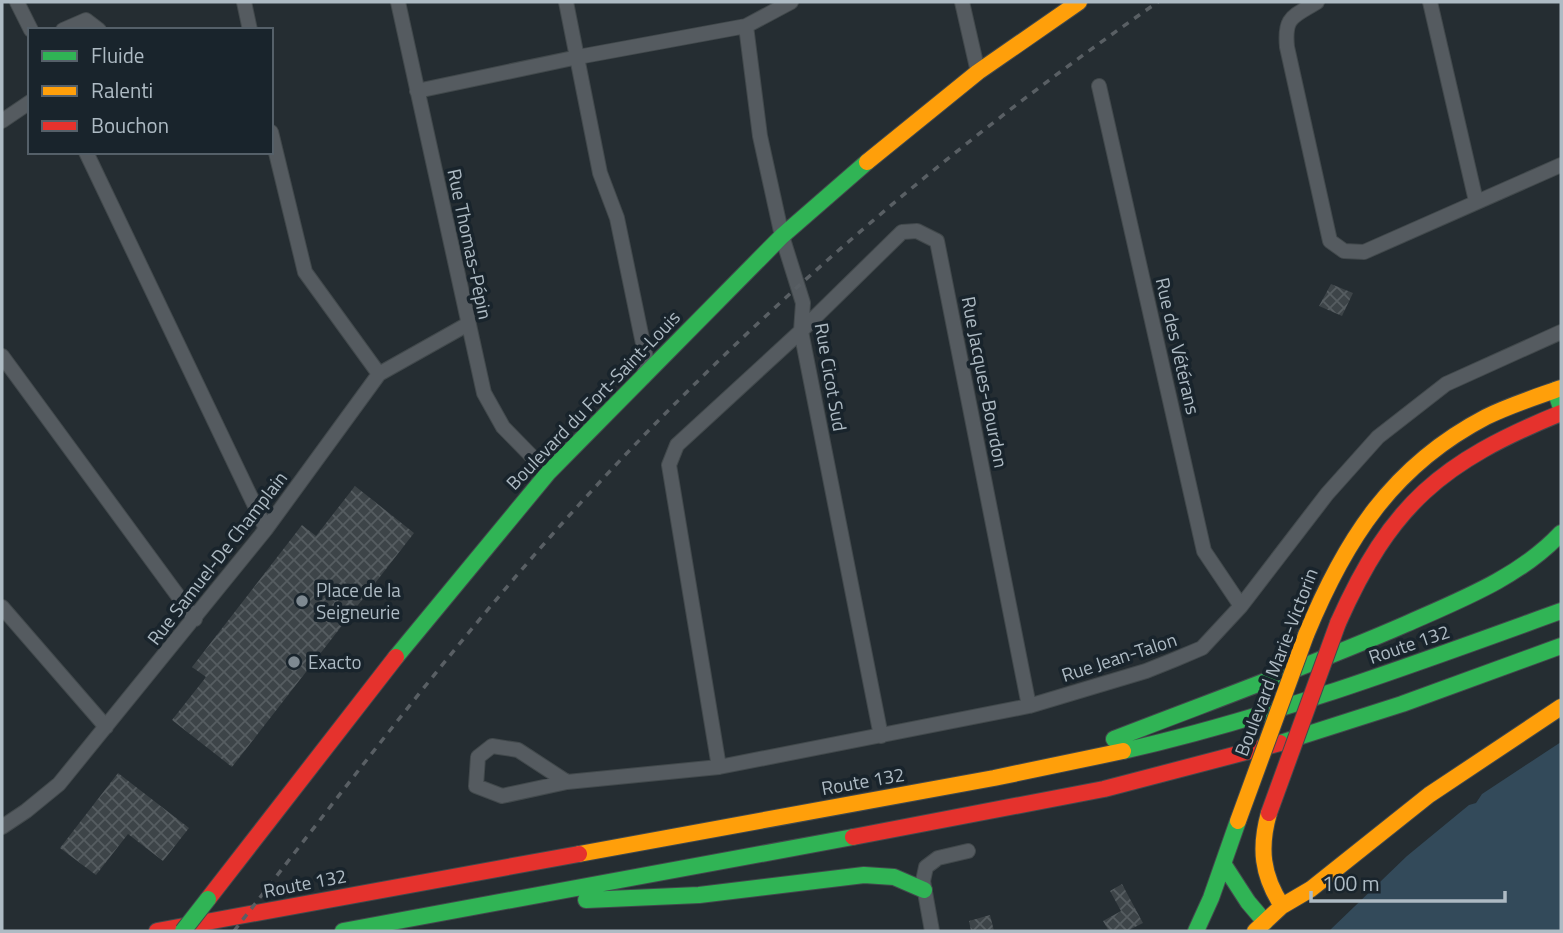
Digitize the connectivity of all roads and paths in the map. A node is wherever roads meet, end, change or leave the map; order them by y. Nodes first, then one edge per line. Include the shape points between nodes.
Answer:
1 (17, 2) edge
2 (244, 2) edge
3 (398, 2) edge
4 (566, 2) edge
5 (791, 2) edge
6 (962, 2) edge
7 (1080, 2) edge
8 (1317, 2) edge
9 (1430, 2) edge
10 (746, 26) junction
11 (29, 28) edge
12 (68, 28) edge
13 (96, 28) edge
14 (250, 28) edge
15 (578, 57) junction
16 (978, 72) junction
17 (1099, 86) dead end
18 (417, 90) junction
19 (28, 103) edge
20 (2, 121) edge
21 (273, 140) edge
22 (87, 154) edge
23 (1561, 165) edge
24 (1476, 201) junction
25 (782, 236) junction
26 (468, 324) junction
27 (801, 331) junction
28 (1561, 332) edge
29 (2, 356) edge
30 (379, 374) junction
31 (644, 377) junction
32 (1558, 389) edge
33 (1561, 411) edge
34 (548, 473) junction
35 (266, 530) junction
36 (1561, 533) edge
37 (1241, 606) junction
38 (2, 607) edge
39 (1561, 611) edge
40 (195, 619) junction
41 (1561, 646) edge
42 (1029, 705) junction
43 (1561, 707) edge
44 (106, 727) junction
45 (881, 736) junction
46 (719, 767) junction
47 (1040, 769) junction
48 (566, 782) junction
49 (2, 827) edge
50 (968, 851) dead end
51 (1224, 865) junction
52 (924, 890) junction
53 (483, 905) junction
54 (1282, 906) junction
55 (1260, 926) edge
56 (158, 931) edge
57 (183, 931) edge
58 (343, 931) edge
59 (932, 931) edge
60 (1196, 931) edge

1 - 11 street
2 - 14 street
3 - 18 street, Rue Thomas-Pépin
4 - 15 street
5 - 10 street
6 - 16 street
7 - 16 main road, Boulevard du Fort-Saint-Louis
8 - 24 street via 1293,17 1285,30 1330,241 1344,251 1363,252
9 - 24 street
10 - 15 street
10 - 25 street, Rue Cicot Sud via 760,136
12 - 13 street via 86,20
15 - 18 street
15 - 31 street via 600,173 617,218 646,358
16 - 25 main road, Boulevard du Fort-Saint-Louis
17 - 37 street, Rue des Vétérans via 1204,551
18 - 26 street, Rue Thomas-Pépin
19 - 20 street
21 - 30 street via 305,272
22 - 35 street
23 - 24 street
25 - 27 street, Rue Cicot Sud via 803,303
25 - 31 main road, Boulevard du Fort-Saint-Louis
26 - 30 street, Rue Samuel-De Champlain
26 - 34 street, Rue Thomas-Pépin via 484,393 503,427
27 - 42 street, Rue Jacques-Bourdon via 902,232 917,231 937,241
27 - 45 street, Rue Cicot Sud
27 - 46 street via 677,445 670,465
28 - 37 street, Rue Jean-Talon via 1446,384 1378,437 1327,494
29 - 40 street
30 - 35 street, Rue Samuel-De Champlain
31 - 34 main road, Boulevard du Fort-Saint-Louis
32 - 33 main road
32 - 51 main road, Boulevard Marie-Victorin, bridge via 1472,425 1437,448 1400,479 1348,543 1306,635
33 - 54 main road, bridge via 1481,449 1449,470 1413,500 1369,557 1338,623 1264,829 1261,852 1270,888
34 - 57 main road, Boulevard du Fort-Saint-Louis, bridge via 422,624
35 - 40 street, Rue Samuel-De Champlain
36 - 47 main road via 1527,564 1399,627
37 - 42 street, Rue Jean-Talon via 1202,648 1146,671
38 - 44 street
39 - 47 main road, Route 132 via 1284,708
40 - 44 street, Rue Samuel-De Champlain
41 - 53 main road via 1325,730 1143,780
42 - 45 street, Rue Jean-Talon
43 - 54 main road via 1429,795 1311,890
44 - 49 street, Rue Samuel-De Champlain via 59,784
45 - 46 street, Rue Jean-Talon
46 - 48 street, Rue Jean-Talon
47 - 56 main road, Route 132
48 - 48 street, Rue Jean-Talon via 518,750 492,746 478,757 476,786 502,796
50 - 52 street via 928,864
51 - 55 main road
51 - 60 main road, Boulevard Marie-Victorin
52 - 53 main road via 894,877 864,875 699,895
52 - 59 street
53 - 58 main road
54 - 55 main road

